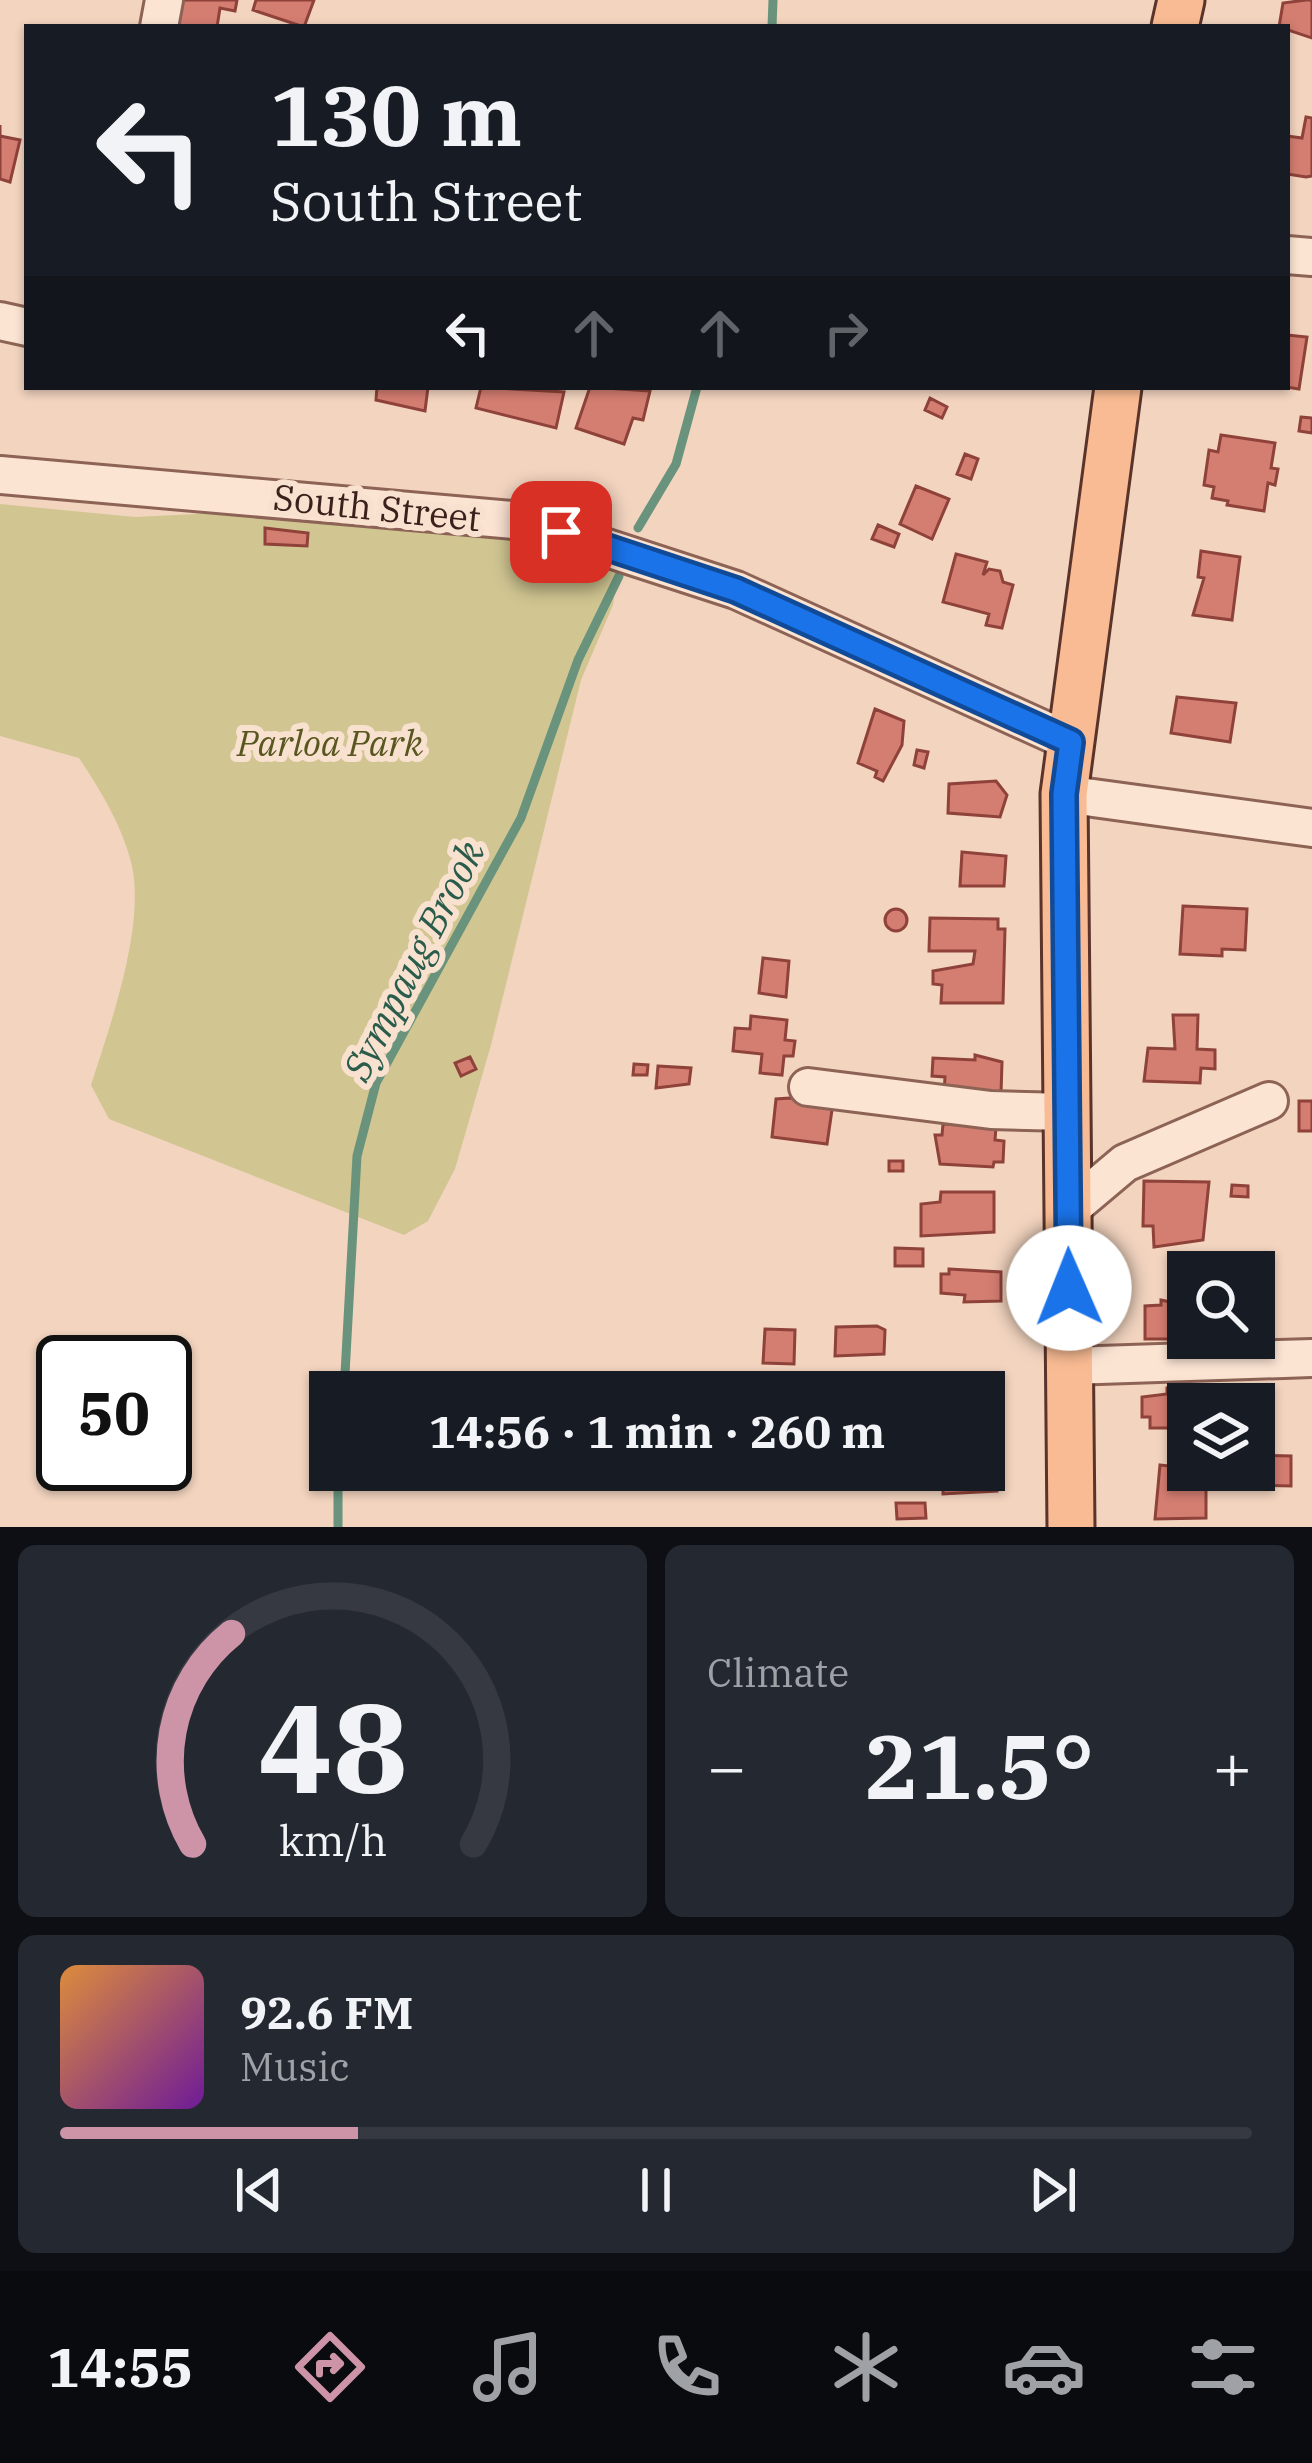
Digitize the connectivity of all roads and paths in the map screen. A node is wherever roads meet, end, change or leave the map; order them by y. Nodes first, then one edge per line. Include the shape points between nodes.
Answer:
1 (1118, 390) edge
2 (0, 475) edge
3 (1071, 742) junction
4 (1064, 794) junction
5 (1312, 828) edge
6 (808, 1087) dead end
7 (1269, 1101) dead end
8 (1067, 1112) junction
9 (1068, 1211) junction
10 (1312, 1358) edge
11 (1069, 1366) junction
12 (1070, 1527) edge

1 - 3 main road
2 - 3 street, South Street via 524,521 736,590
3 - 4 main road
4 - 5 street
4 - 8 main road
6 - 8 street
7 - 9 street via 1125,1163
8 - 9 main road
9 - 11 main road
10 - 11 street
11 - 12 main road

